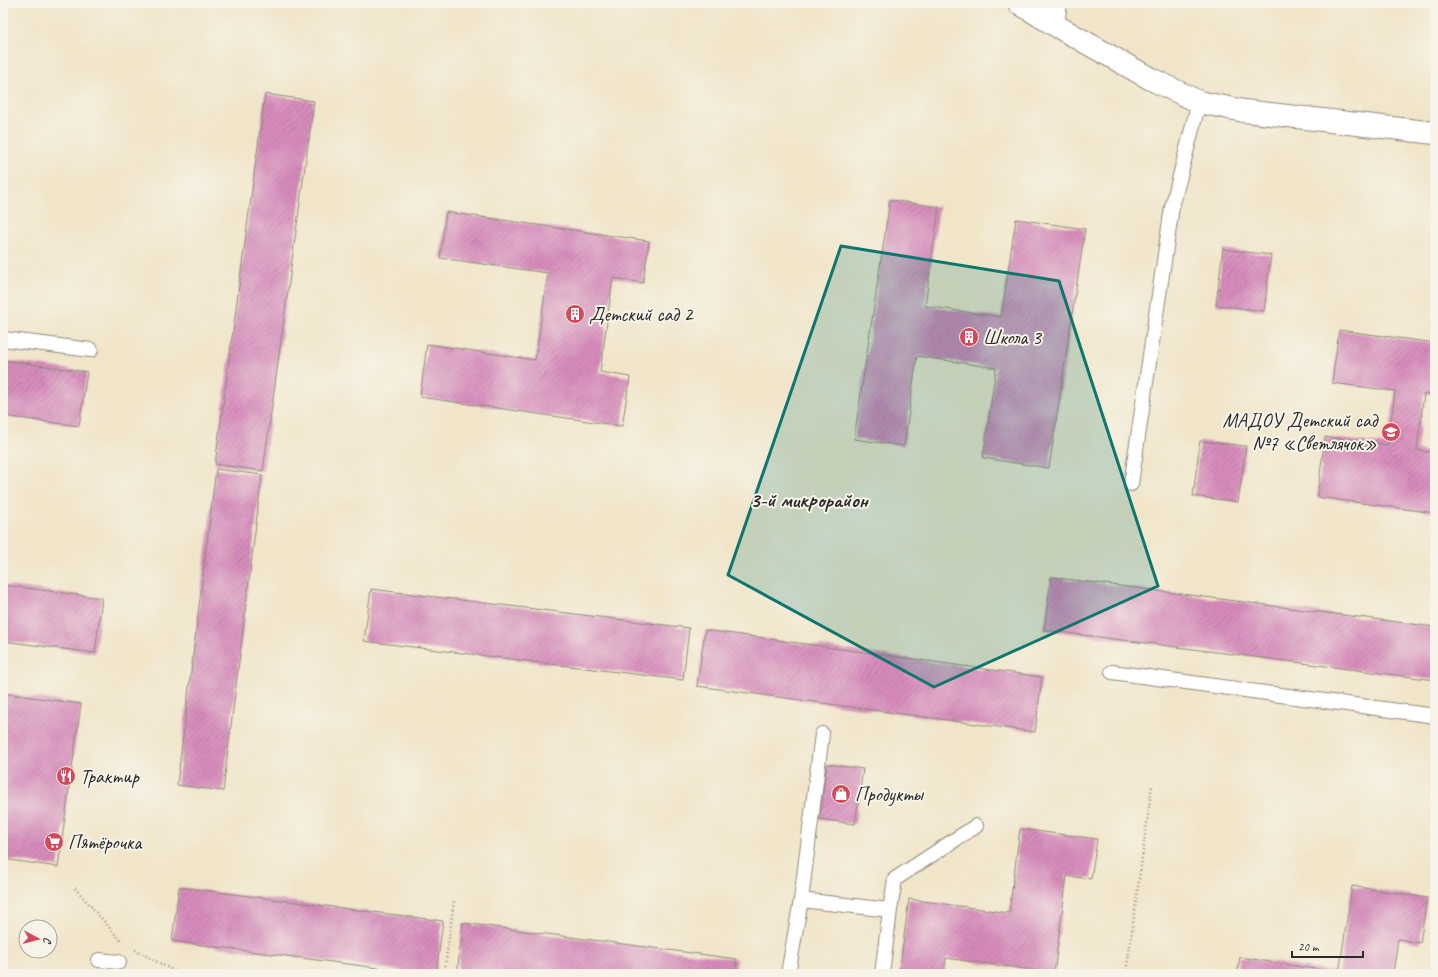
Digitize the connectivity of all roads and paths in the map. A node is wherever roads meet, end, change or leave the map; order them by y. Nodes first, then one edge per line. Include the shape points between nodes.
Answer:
1 (1019, 3) edge
2 (1054, 13) edge
3 (1198, 102) junction
4 (1435, 133) edge
5 (3, 339) edge
6 (91, 350) dead end
7 (1131, 484) dead end
8 (1112, 672) dead end
9 (1435, 716) edge
10 (822, 734) dead end
11 (1152, 786) dead end
12 (976, 826) dead end
13 (75, 888) dead end
14 (801, 900) junction
15 (454, 901) dead end
16 (890, 910) junction
17 (127, 945) dead end
18 (132, 948) dead end
19 (99, 960) dead end
20 (119, 962) dead end
21 (180, 974) edge
22 (444, 974) edge
23 (788, 974) edge
24 (882, 974) edge
25 (1126, 974) edge

1 - 2 street
2 - 3 street via 1151,79
3 - 4 street via 1244,111
3 - 7 lane via 1172,207
5 - 6 lane
8 - 9 lane
10 - 14 lane
11 - 25 path
12 - 16 lane via 895,879
13 - 17 path
14 - 16 lane
14 - 23 lane
15 - 22 path
16 - 24 lane
18 - 21 path
19 - 20 lane

